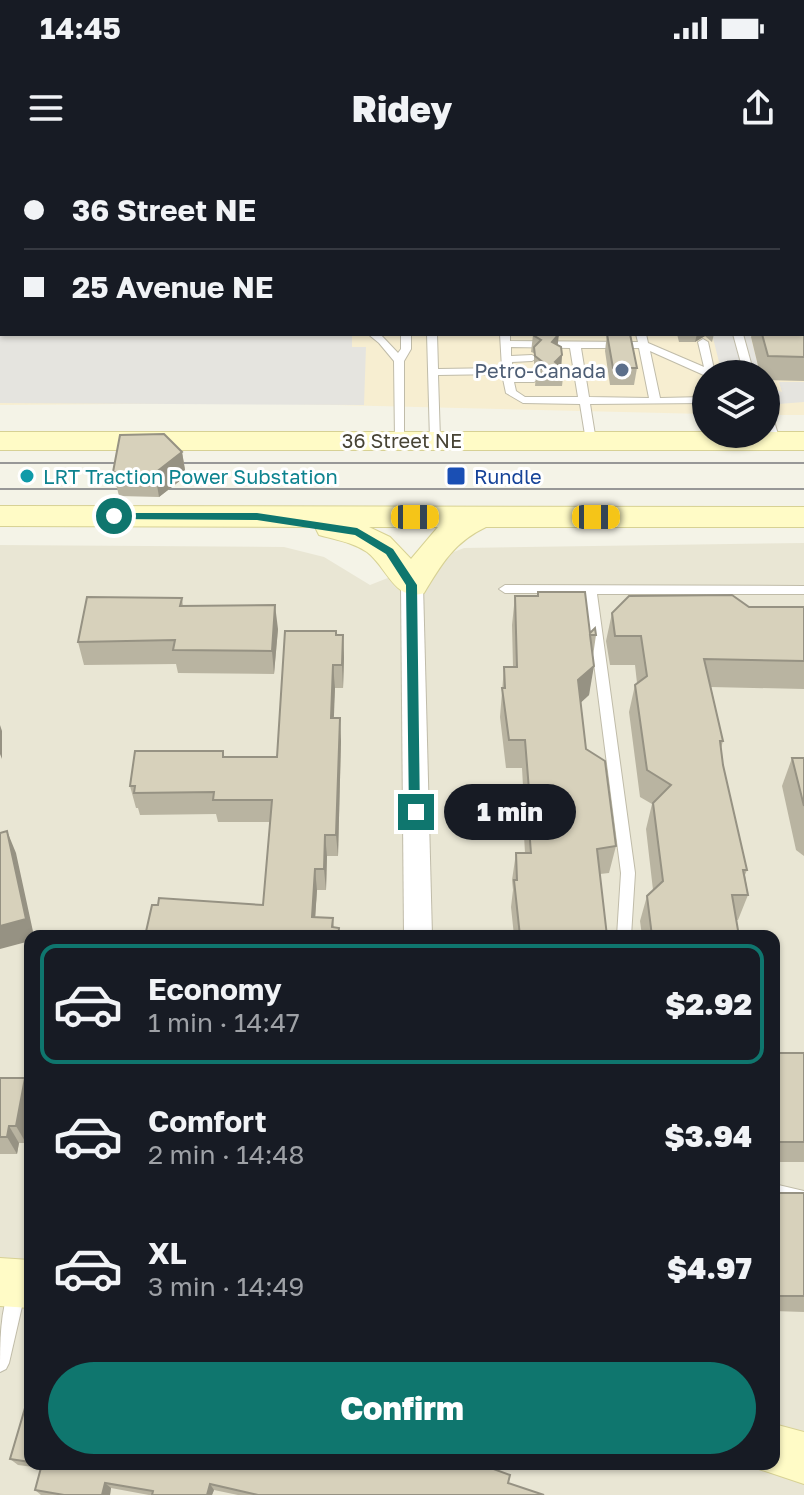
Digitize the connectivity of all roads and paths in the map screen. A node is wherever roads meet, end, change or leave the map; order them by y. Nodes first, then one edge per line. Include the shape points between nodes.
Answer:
1 (376, 336) edge
2 (406, 336) edge
3 (432, 336) edge
4 (739, 336) edge
5 (506, 339) edge
6 (643, 339) edge
7 (703, 342) dead end
8 (575, 344) junction
9 (532, 358) edge
10 (506, 359) junction
11 (707, 360) edge
12 (745, 360) edge
13 (399, 361) junction
14 (692, 364) edge
15 (434, 372) junction
16 (507, 375) junction
17 (534, 379) edge
18 (585, 400) junction
19 (692, 400) edge
20 (655, 401) junction
21 (400, 440) junction
22 (435, 440) junction
23 (0, 441) edge
24 (591, 441) junction
25 (789, 441) edge
26 (0, 516) edge
27 (257, 517) junction
28 (804, 517) edge
29 (478, 518) junction
30 (412, 585) junction
31 (505, 589) dead end
32 (590, 589) junction
33 (804, 590) edge
34 (418, 930) edge
35 (624, 930) edge
36 (780, 1193) edge
37 (804, 1199) edge
38 (16, 1283) edge
39 (0, 1363) edge
40 (780, 1452) edge
41 (804, 1458) edge

1 - 13 lane
2 - 13 lane
3 - 15 lane
4 - 12 lane
5 - 8 lane
5 - 10 lane
6 - 8 lane
6 - 14 lane
6 - 20 lane
7 - 11 lane
8 - 18 lane via 572,358
9 - 10 lane
10 - 16 lane
13 - 21 lane
15 - 16 lane
15 - 22 lane
16 - 17 lane
16 - 18 lane via 511,393 523,400
18 - 20 lane
18 - 24 lane
19 - 20 lane
21 - 22 main road, 36 Street NE
21 - 23 main road, 36 Street NE
22 - 24 main road, 36 Street NE
24 - 25 main road, 36 Street NE
26 - 27 main road
27 - 29 main road
27 - 30 main road via 357,532 389,552
28 - 29 main road
29 - 30 main road via 428,553
30 - 34 street
31 - 32 lane
32 - 33 lane
32 - 35 lane via 628,873
36 - 37 lane
38 - 39 lane
40 - 41 main road

